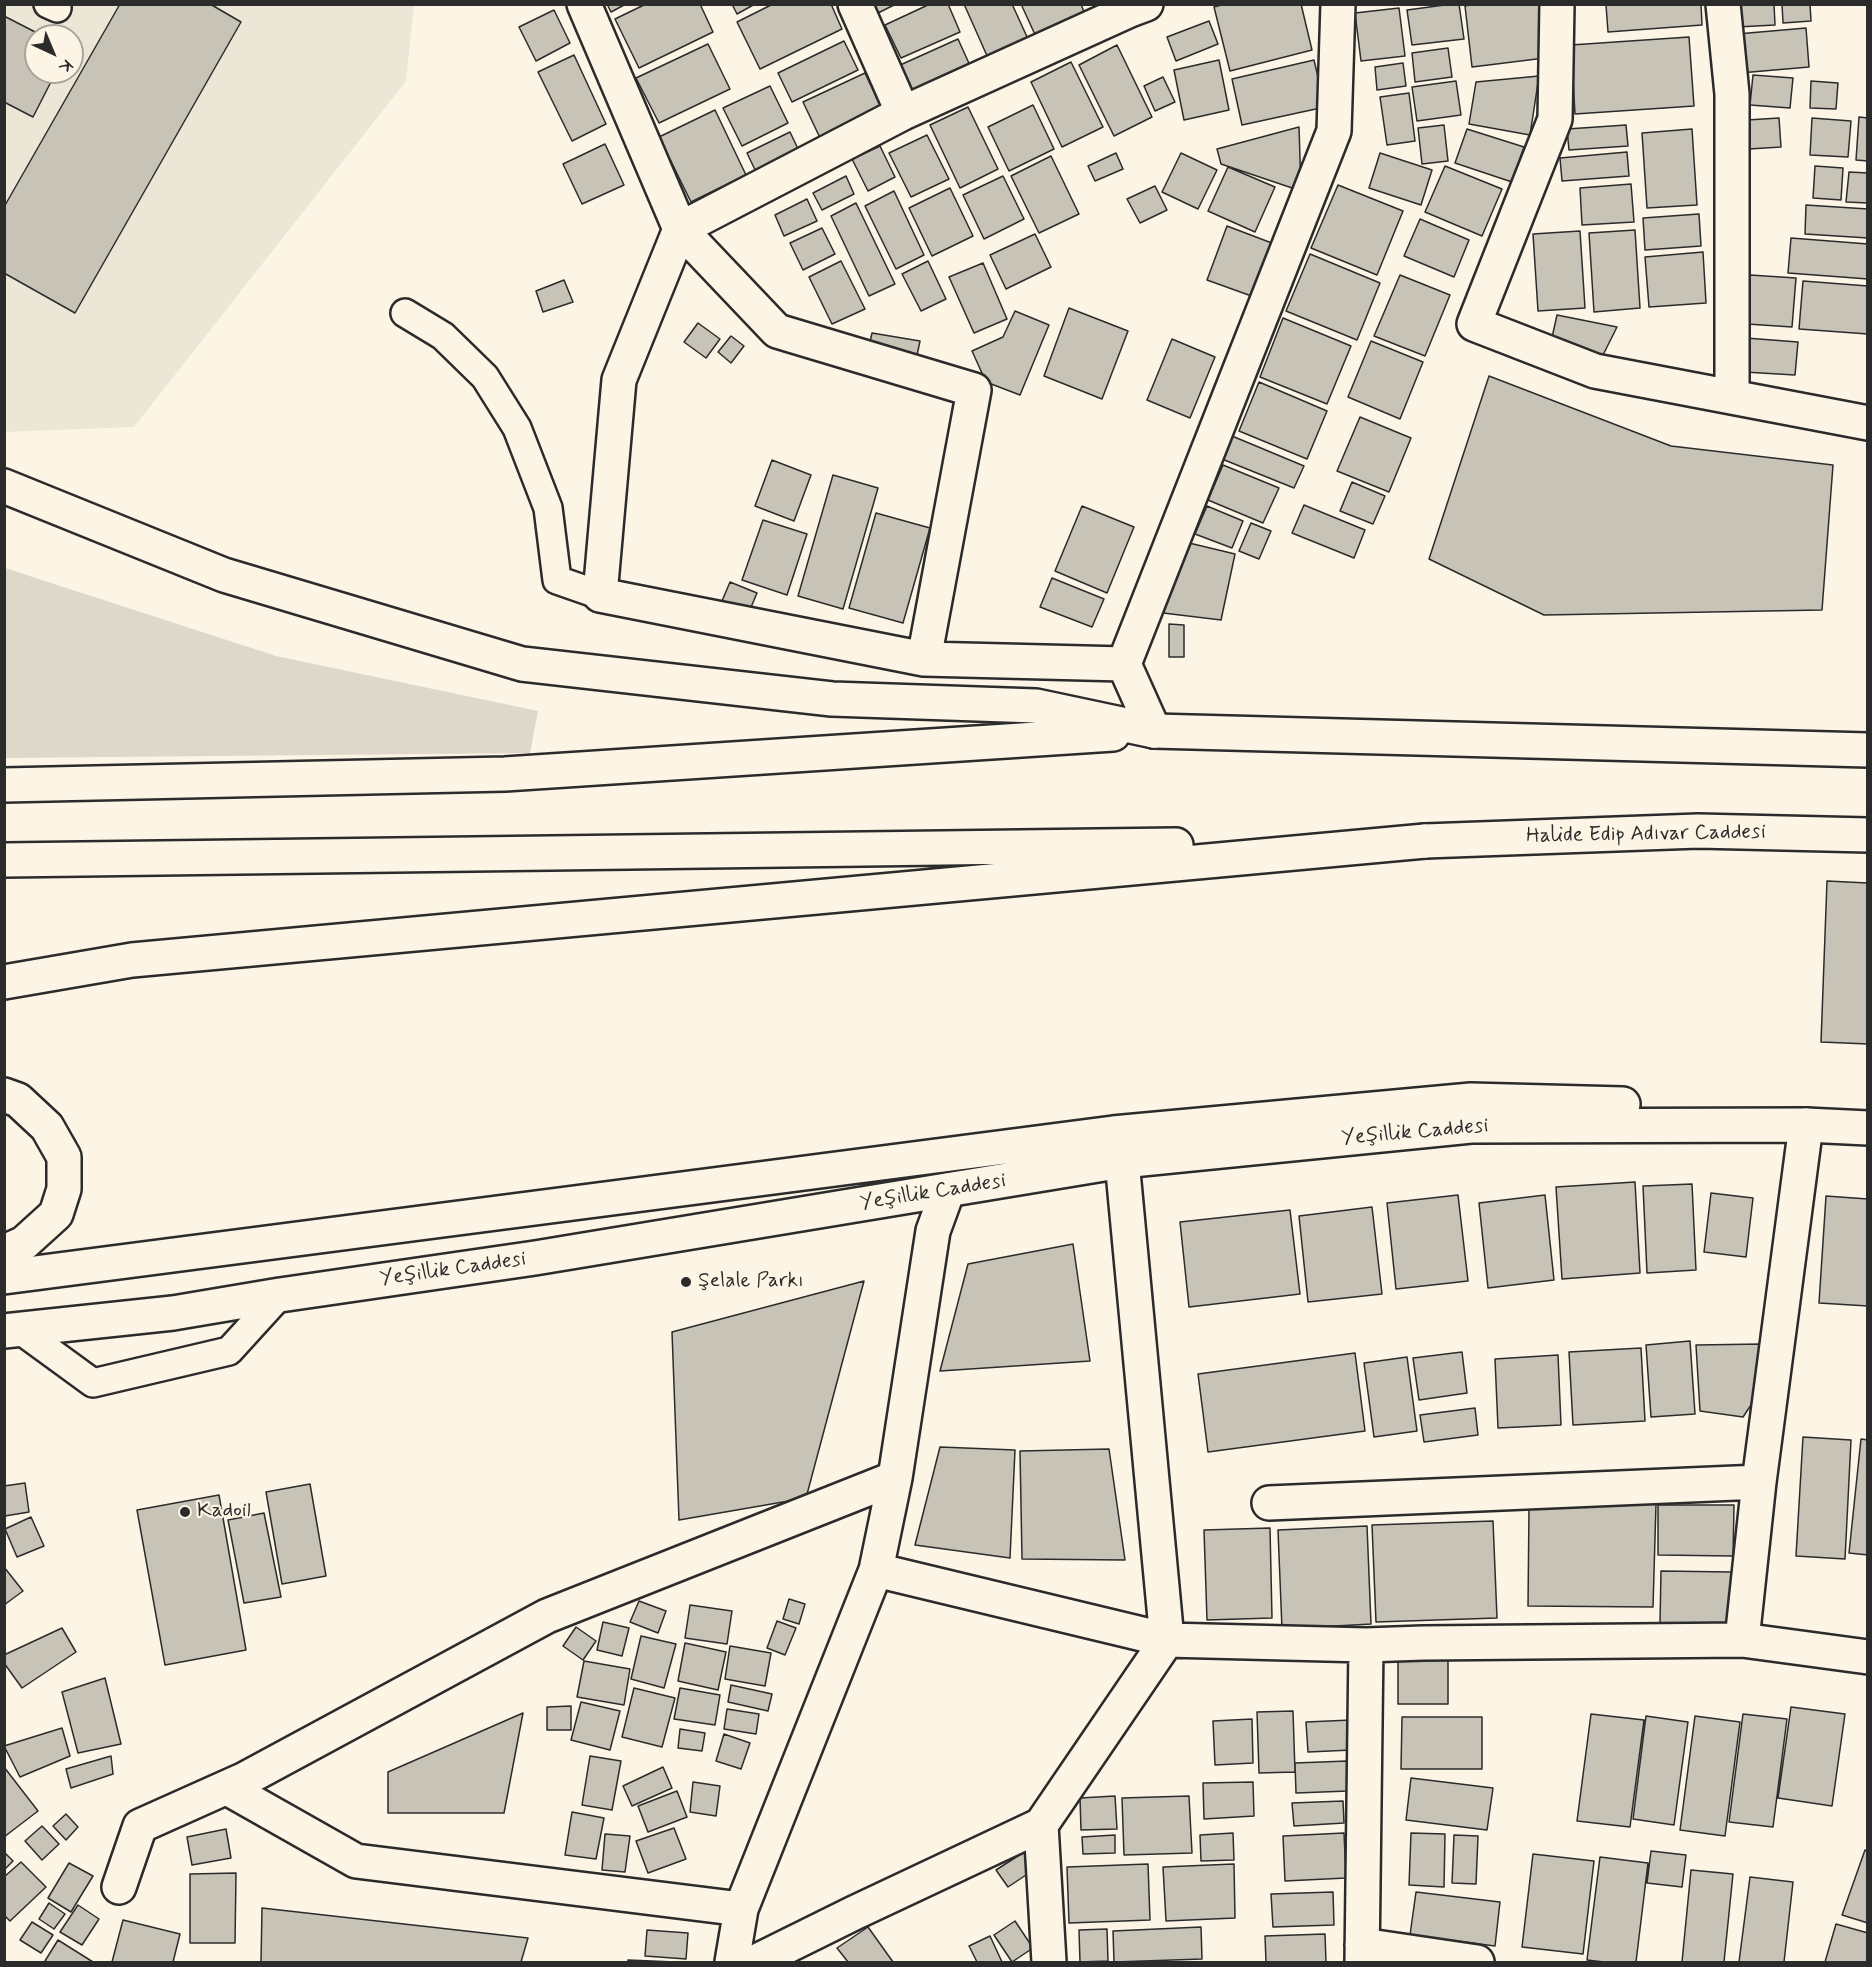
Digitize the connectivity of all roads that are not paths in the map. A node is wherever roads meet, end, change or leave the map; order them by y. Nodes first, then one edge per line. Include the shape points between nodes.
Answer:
1 (584, 4) edge
2 (855, 4) edge
3 (1338, 4) edge
4 (1557, 4) edge
5 (1723, 4) edge
6 (1135, 6) edge
7 (903, 113) junction
8 (680, 229) junction
9 (405, 313) dead end
10 (1732, 397) junction
11 (1868, 423) edge
12 (4, 486) edge
13 (600, 595) junction
14 (924, 659) junction
15 (1124, 664) junction
16 (1154, 731) junction
17 (1868, 750) edge
18 (4, 785) edge
19 (1868, 835) edge
20 (1425, 841) junction
21 (4, 860) edge
22 (4, 982) edge
23 (4, 1095) edge
24 (1868, 1112) edge
25 (1806, 1125) junction
26 (1868, 1128) edge
27 (1122, 1161) junction
28 (948, 1190) junction
29 (4, 1252) edge
30 (4, 1277) edge
31 (280, 1295) junction
32 (12, 1330) edge
33 (895, 1478) junction
34 (1759, 1482) junction
35 (1269, 1503) dead end
36 (876, 1569) junction
37 (1167, 1640) junction
38 (1743, 1640) junction
39 (1366, 1645) junction
40 (1868, 1657) edge
41 (227, 1788) junction
42 (1041, 1825) junction
43 (119, 1887) dead end
44 (741, 1909) junction
45 (1362, 1954) edge
46 (732, 1962) edge
47 (755, 1962) edge
48 (1049, 1962) edge
49 (1477, 1962) edge

1 - 8 main road
2 - 7 main road
3 - 15 main road via 1334,131
4 - 10 main road via 1555,119 1474,324 1595,371
5 - 10 main road via 1732,94
6 - 7 main road
7 - 8 main road
8 - 13 main road via 619,380
8 - 14 main road via 777,331 974,390
9 - 13 lane via 443,336 485,377 517,428 548,508 557,580
10 - 11 main road
12 - 16 main road via 224,575 522,664 832,699 1036,706
13 - 14 main road
14 - 15 main road
15 - 16 main road
16 - 17 main road
16 - 18 main road via 506,774
19 - 20 main road, Halide Edip Adıvar Caddesi via 1698,831
20 - 21 main road
20 - 22 main road via 132,960
23 - 29 main road via 18,1100 47,1127 64,1157 64,1189 56,1214 24,1243
24 - 30 main road, Yeşillik Caddesi via 1459,1101 1113,1133
25 - 26 main road, Yeşillik Caddesi
25 - 27 main road, Yeşillik Caddesi via 1471,1126
25 - 34 main road
27 - 28 main road, Yeşillik Caddesi
27 - 37 main road
28 - 31 main road, Yeşillik Caddesi via 535,1258
28 - 33 main road via 933,1231
31 - 32 main road, Yeşillik Caddesi via 174,1313
31 - 32 lane via 229,1351 93,1383
33 - 36 main road
33 - 41 main road via 547,1616
34 - 35 main road
34 - 38 main road
36 - 37 main road
36 - 44 main road
37 - 39 main road
37 - 42 main road
38 - 39 main road
38 - 40 main road
39 - 45 main road
41 - 43 main road via 140,1826
41 - 44 main road via 356,1861
42 - 47 main road
42 - 48 main road
44 - 46 main road
45 - 49 main road

